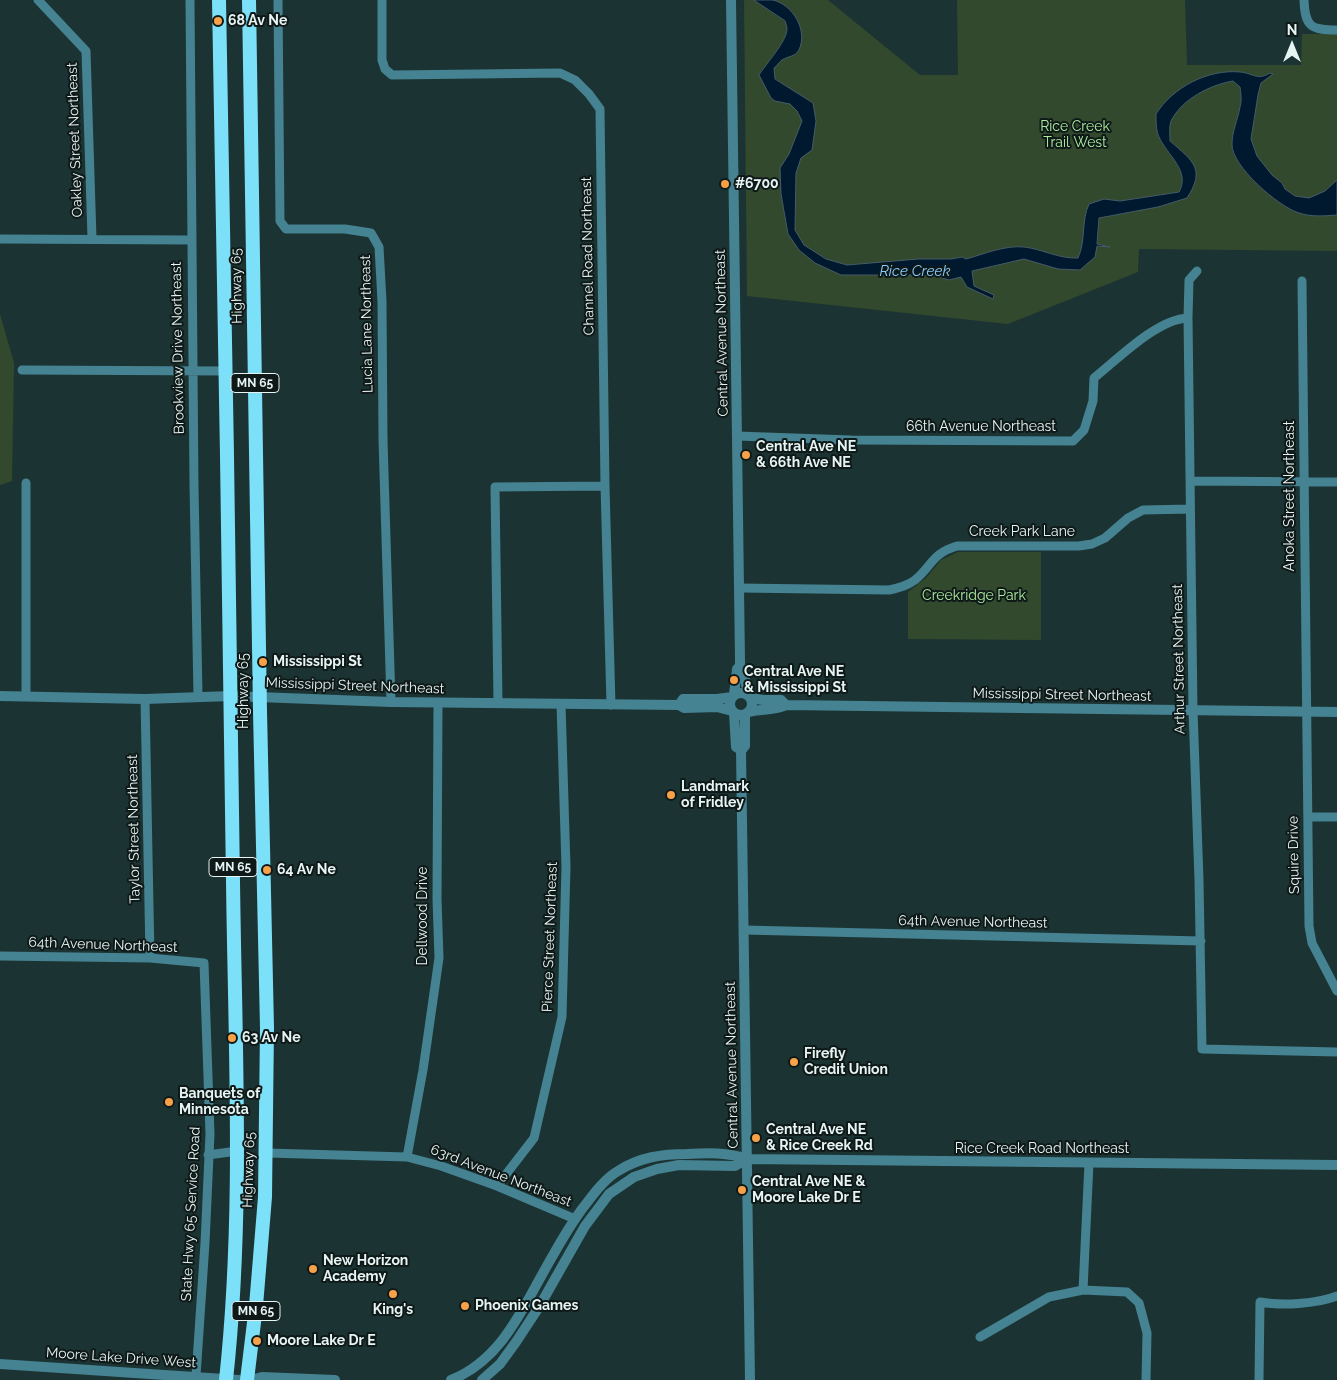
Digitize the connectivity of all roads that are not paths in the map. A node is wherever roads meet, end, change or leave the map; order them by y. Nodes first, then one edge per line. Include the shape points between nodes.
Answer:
1 (38, 0) edge
2 (190, 0) edge
3 (219, 0) edge
4 (249, 0) edge
5 (278, 0) edge
6 (382, 0) edge
7 (731, 0) edge
8 (1304, 0) edge
9 (1337, 30) edge
10 (92, 238) junction
11 (0, 239) edge
12 (191, 240) junction
13 (1196, 270) dead end
14 (1302, 281) dead end
15 (1188, 318) junction
16 (22, 370) dead end
17 (192, 371) junction
18 (225, 371) junction
19 (737, 436) junction
20 (1190, 482) junction
21 (1304, 482) junction
22 (1337, 482) edge
23 (26, 483) dead end
24 (605, 486) junction
25 (1190, 509) junction
26 (739, 588) junction
27 (740, 666) junction
28 (733, 695) junction
29 (0, 696) edge
30 (26, 696) junction
31 (198, 696) junction
32 (231, 696) junction
33 (750, 697) junction
34 (261, 698) junction
35 (145, 699) junction
36 (390, 702) junction
37 (438, 702) junction
38 (498, 703) junction
39 (561, 704) junction
40 (611, 705) junction
41 (680, 705) junction
42 (786, 705) junction
43 (1193, 710) junction
44 (733, 712) junction
45 (1306, 712) junction
46 (1337, 712) edge
47 (747, 713) junction
48 (741, 750) junction
49 (1308, 817) junction
50 (1337, 817) edge
51 (744, 930) junction
52 (1201, 941) junction
53 (0, 956) edge
54 (150, 958) junction
55 (204, 963) joint
56 (1337, 991) edge
57 (1337, 1052) edge
58 (237, 1151) junction
59 (267, 1153) junction
60 (208, 1155) junction
61 (407, 1156) junction
62 (747, 1159) junction
63 (1089, 1163) junction
64 (1337, 1165) edge
65 (497, 1186) junction
66 (575, 1219) junction
67 (1084, 1290) junction
68 (1337, 1296) edge
69 (980, 1337) dead end
70 (0, 1364) edge
71 (196, 1376) junction
72 (231, 1380) edge
73 (248, 1380) edge
74 (335, 1380) edge
75 (451, 1380) edge
76 (482, 1380) edge
77 (750, 1380) edge
78 (1146, 1380) edge
79 (1259, 1380) edge

1 - 10 street, Oakley Street Northeast via 86,51
2 - 12 street, Brookview Drive Northeast
3 - 18 highway, Highway 65 / MN 65
4 - 34 highway, Highway 65 / MN 65
5 - 36 street, Lucia Lane Northeast via 280,221 286,229 345,229 371,233 378,247 382,301 382,440
6 - 24 street, Channel Road Northeast via 382,60 392,75 560,73 575,80 600,108
7 - 19 street, Central Avenue Northeast
8 - 9 street via 1308,23 1320,30
10 - 11 street
10 - 12 street
12 - 17 street, Brookview Drive Northeast
13 - 15 street, Arthur Street Northeast via 1189,280
14 - 21 street, Anoka Street Northeast
15 - 19 street, 66th Avenue Northeast via 1179,318 1159,327 1094,378 1093,400 1084,430 1073,441
15 - 20 street, Arthur Street Northeast
16 - 17 street
17 - 18 street
17 - 31 street, Brookview Drive Northeast
18 - 32 highway, Highway 65 / MN 65
19 - 26 street, Central Avenue Northeast
20 - 21 street
20 - 25 street, Arthur Street Northeast
21 - 22 street
21 - 45 street, Anoka Street Northeast
23 - 30 street
24 - 38 street via 495,487
24 - 40 street, Channel Road Northeast
25 - 26 street, Creek Park Lane via 1143,510 1092,544 957,546 937,554 915,580 889,590
25 - 43 street, Arthur Street Northeast
26 - 27 street, Central Avenue Northeast
27 - 28 street, Central Avenue Northeast
27 - 33 street, Central Avenue Northeast
28 - 33 street via 742,692
28 - 41 street, Mississippi Street Northeast via 717,699 684,699
28 - 44 street via 729,704
29 - 30 street, Mississippi Street Northeast
30 - 35 street, Mississippi Street Northeast
31 - 32 street, Mississippi Street Northeast
31 - 35 street, Mississippi Street Northeast
32 - 34 street, Mississippi Street Northeast
32 - 58 highway, Highway 65 / MN 65
33 - 42 street, Mississippi Street Northeast via 781,700
33 - 47 street via 752,706
34 - 36 street, Mississippi Street Northeast
34 - 59 highway, Highway 65 / MN 65
35 - 54 street, Taylor Street Northeast
36 - 37 street, Mississippi Street Northeast
37 - 38 street, Mississippi Street Northeast
37 - 61 street, Dellwood Drive via 439,958
38 - 39 street, Mississippi Street Northeast
39 - 40 street, Mississippi Street Northeast
39 - 65 street, Pierce Street Northeast via 566,867 562,1017 534,1138
40 - 41 street, Mississippi Street Northeast
41 - 44 street, Mississippi Street Northeast via 684,708 717,707
42 - 43 street, Mississippi Street Northeast
42 - 47 street, Mississippi Street Northeast via 780,709
43 - 45 street, Mississippi Street Northeast
43 - 52 street, Arthur Street Northeast
44 - 47 street via 738,715
44 - 48 street, Central Avenue Northeast via 736,747
45 - 46 street, Mississippi Street Northeast
45 - 49 street, Squire Drive
47 - 48 street, Central Avenue Northeast via 745,746
48 - 51 street, Central Avenue Northeast
49 - 50 street
49 - 56 street, Squire Drive via 1310,935
51 - 52 street, 64th Avenue Northeast
51 - 62 street, Central Avenue Northeast
52 - 57 street, Arthur Street Northeast via 1202,1049
53 - 54 street, 64th Avenue Northeast
54 - 55 street, 64th Avenue Northeast
55 - 60 street, State Hwy 65 Service Road
58 - 60 street
58 - 72 highway, Highway 65 / MN 65
59 - 61 street, 63rd Avenue Northeast
59 - 73 highway, Highway 65 / MN 65
60 - 71 street, State Hwy 65 Service Road
61 - 65 street, 63rd Avenue Northeast
62 - 63 street, Rice Creek Road Northeast
62 - 66 street, Rice Creek Road Northeast via 734,1154 652,1156 610,1177
62 - 76 street, Rice Creek Road Northeast via 735,1166 667,1167 634,1177 609,1194 585,1226 516,1342 500,1364
62 - 77 street, Central Avenue Northeast
63 - 64 street, Rice Creek Road Northeast
63 - 67 street
65 - 66 street, 63rd Avenue Northeast
66 - 75 street, Rice Creek Road Northeast via 512,1327 484,1360
67 - 69 street via 1050,1298
67 - 78 street via 1127,1292 1139,1303 1147,1334
68 - 79 street via 1314,1302 1260,1302
70 - 71 street, Moore Lake Drive West
71 - 72 street, Moore Lake Drive West
73 - 74 street via 262,1377

